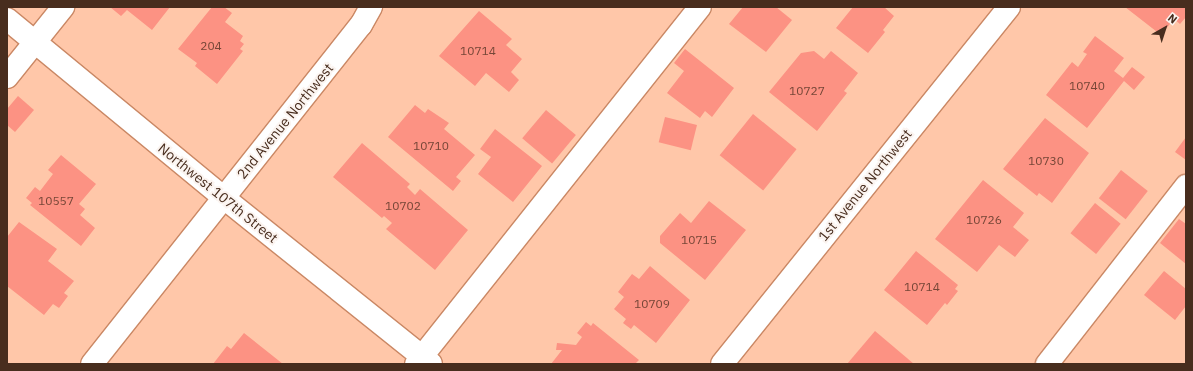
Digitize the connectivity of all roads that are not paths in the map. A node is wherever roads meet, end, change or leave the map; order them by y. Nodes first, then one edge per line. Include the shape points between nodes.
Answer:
1 (62, 7) edge
2 (371, 7) edge
3 (700, 7) edge
4 (1009, 7) edge
5 (7, 19) edge
6 (35, 42) junction
7 (7, 77) edge
8 (1186, 186) edge
9 (224, 198) junction
10 (423, 361) edge
11 (92, 364) edge
12 (722, 364) edge
13 (1047, 364) edge

1 - 6 street
2 - 9 street, 2nd Avenue Northwest via 361,25
3 - 10 street
4 - 12 street, 1st Avenue Northwest
5 - 6 street, Northwest 107th Street
6 - 7 street
6 - 9 street, Northwest 107th Street
8 - 13 street
9 - 10 street, Northwest 107th Street
9 - 11 street, 2nd Avenue Northwest

